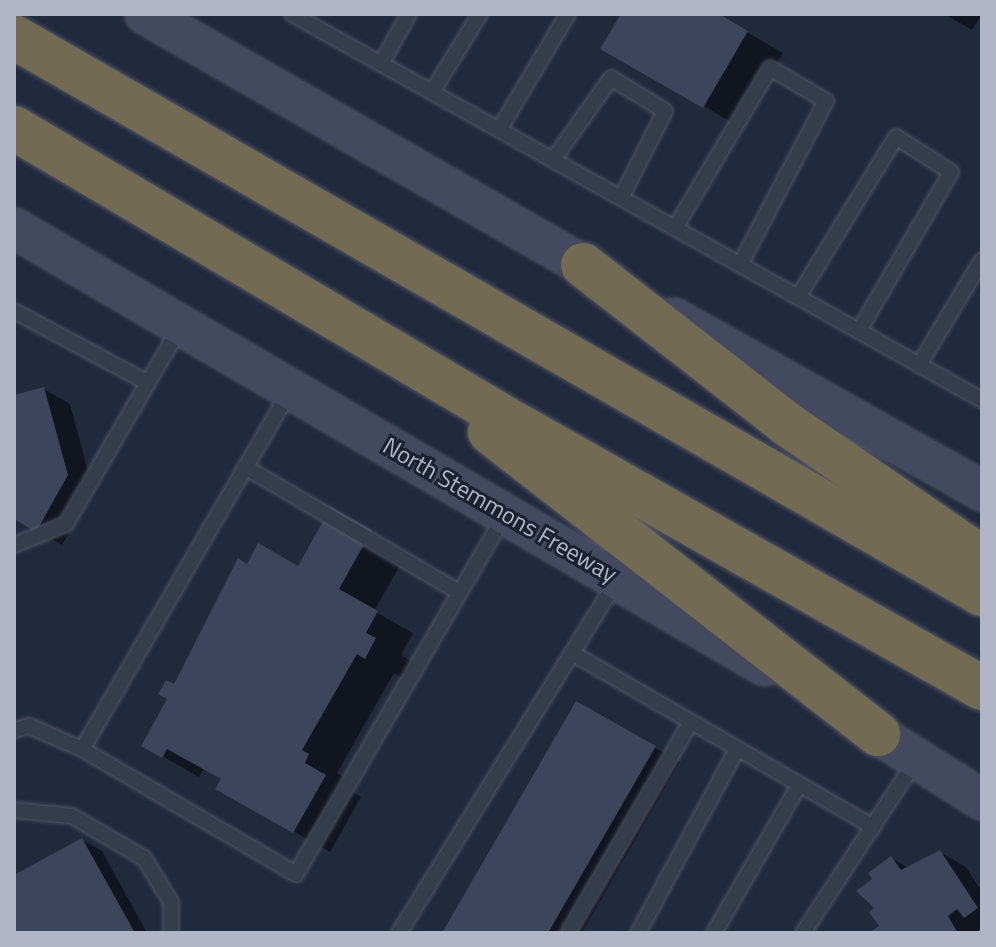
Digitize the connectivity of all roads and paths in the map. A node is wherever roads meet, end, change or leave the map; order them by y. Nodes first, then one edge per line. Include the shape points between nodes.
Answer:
1 (292, 14) edge
2 (409, 14) edge
3 (480, 14) edge
4 (568, 14) edge
5 (167, 19) edge
6 (318, 20) edge
7 (14, 37) edge
8 (381, 64) junction
9 (432, 92) junction
10 (14, 128) edge
11 (499, 130) junction
12 (553, 160) junction
13 (621, 198) junction
14 (14, 228) edge
15 (675, 228) junction
16 (982, 260) edge
17 (583, 265) junction
18 (740, 265) junction
19 (798, 297) junction
20 (14, 311) edge
21 (181, 326) junction
22 (859, 331) junction
23 (401, 355) junction
24 (919, 365) junction
25 (148, 383) junction
26 (291, 389) junction
27 (981, 398) edge
28 (245, 467) junction
29 (982, 491) edge
30 (506, 514) junction
31 (14, 545) edge
32 (982, 558) edge
33 (618, 579) junction
34 (459, 592) junction
35 (982, 594) edge
36 (572, 653) junction
37 (982, 688) edge
38 (691, 722) junction
39 (14, 730) edge
40 (878, 734) junction
41 (82, 749) junction
42 (737, 749) junction
43 (918, 759) junction
44 (799, 785) junction
45 (982, 800) edge
46 (14, 810) edge
47 (873, 827) junction
48 (171, 933) edge
49 (399, 933) edge
50 (568, 933) edge
51 (638, 933) edge
52 (714, 933) edge
53 (803, 933) edge

1 - 6 lane
2 - 8 lane
3 - 9 lane
4 - 11 lane
5 - 17 main road
6 - 8 lane
7 - 35 highway
8 - 9 lane
9 - 11 lane
10 - 23 highway
11 - 12 lane
12 - 13 lane
12 - 13 lane via 611,78 665,111
13 - 15 lane
14 - 21 main road, North Stemmons Freeway
15 - 18 lane
15 - 18 lane via 770,68 826,101
16 - 24 lane
17 - 29 main road
17 - 32 highway via 787,424
18 - 19 lane
19 - 22 lane
19 - 22 lane via 896,137 951,172
20 - 25 lane
21 - 25 lane
21 - 26 main road, North Stemmons Freeway
22 - 24 lane
23 - 37 highway
23 - 40 highway via 547,481
24 - 27 lane
25 - 31 lane via 66,524
26 - 28 lane
26 - 30 main road, North Stemmons Freeway
28 - 34 lane
28 - 41 lane
30 - 33 main road, North Stemmons Freeway
30 - 34 lane
33 - 36 lane
33 - 40 main road, North Stemmons Freeway
34 - 41 lane via 296,874
36 - 38 lane
36 - 49 lane
38 - 42 lane
38 - 50 lane
39 - 41 lane via 29,726
40 - 43 main road, North Stemmons Freeway
42 - 44 lane
42 - 51 lane
43 - 45 main road, North Stemmons Freeway
43 - 47 lane
44 - 47 lane
44 - 52 lane
46 - 48 lane via 72,816 144,858 171,902
47 - 53 lane

